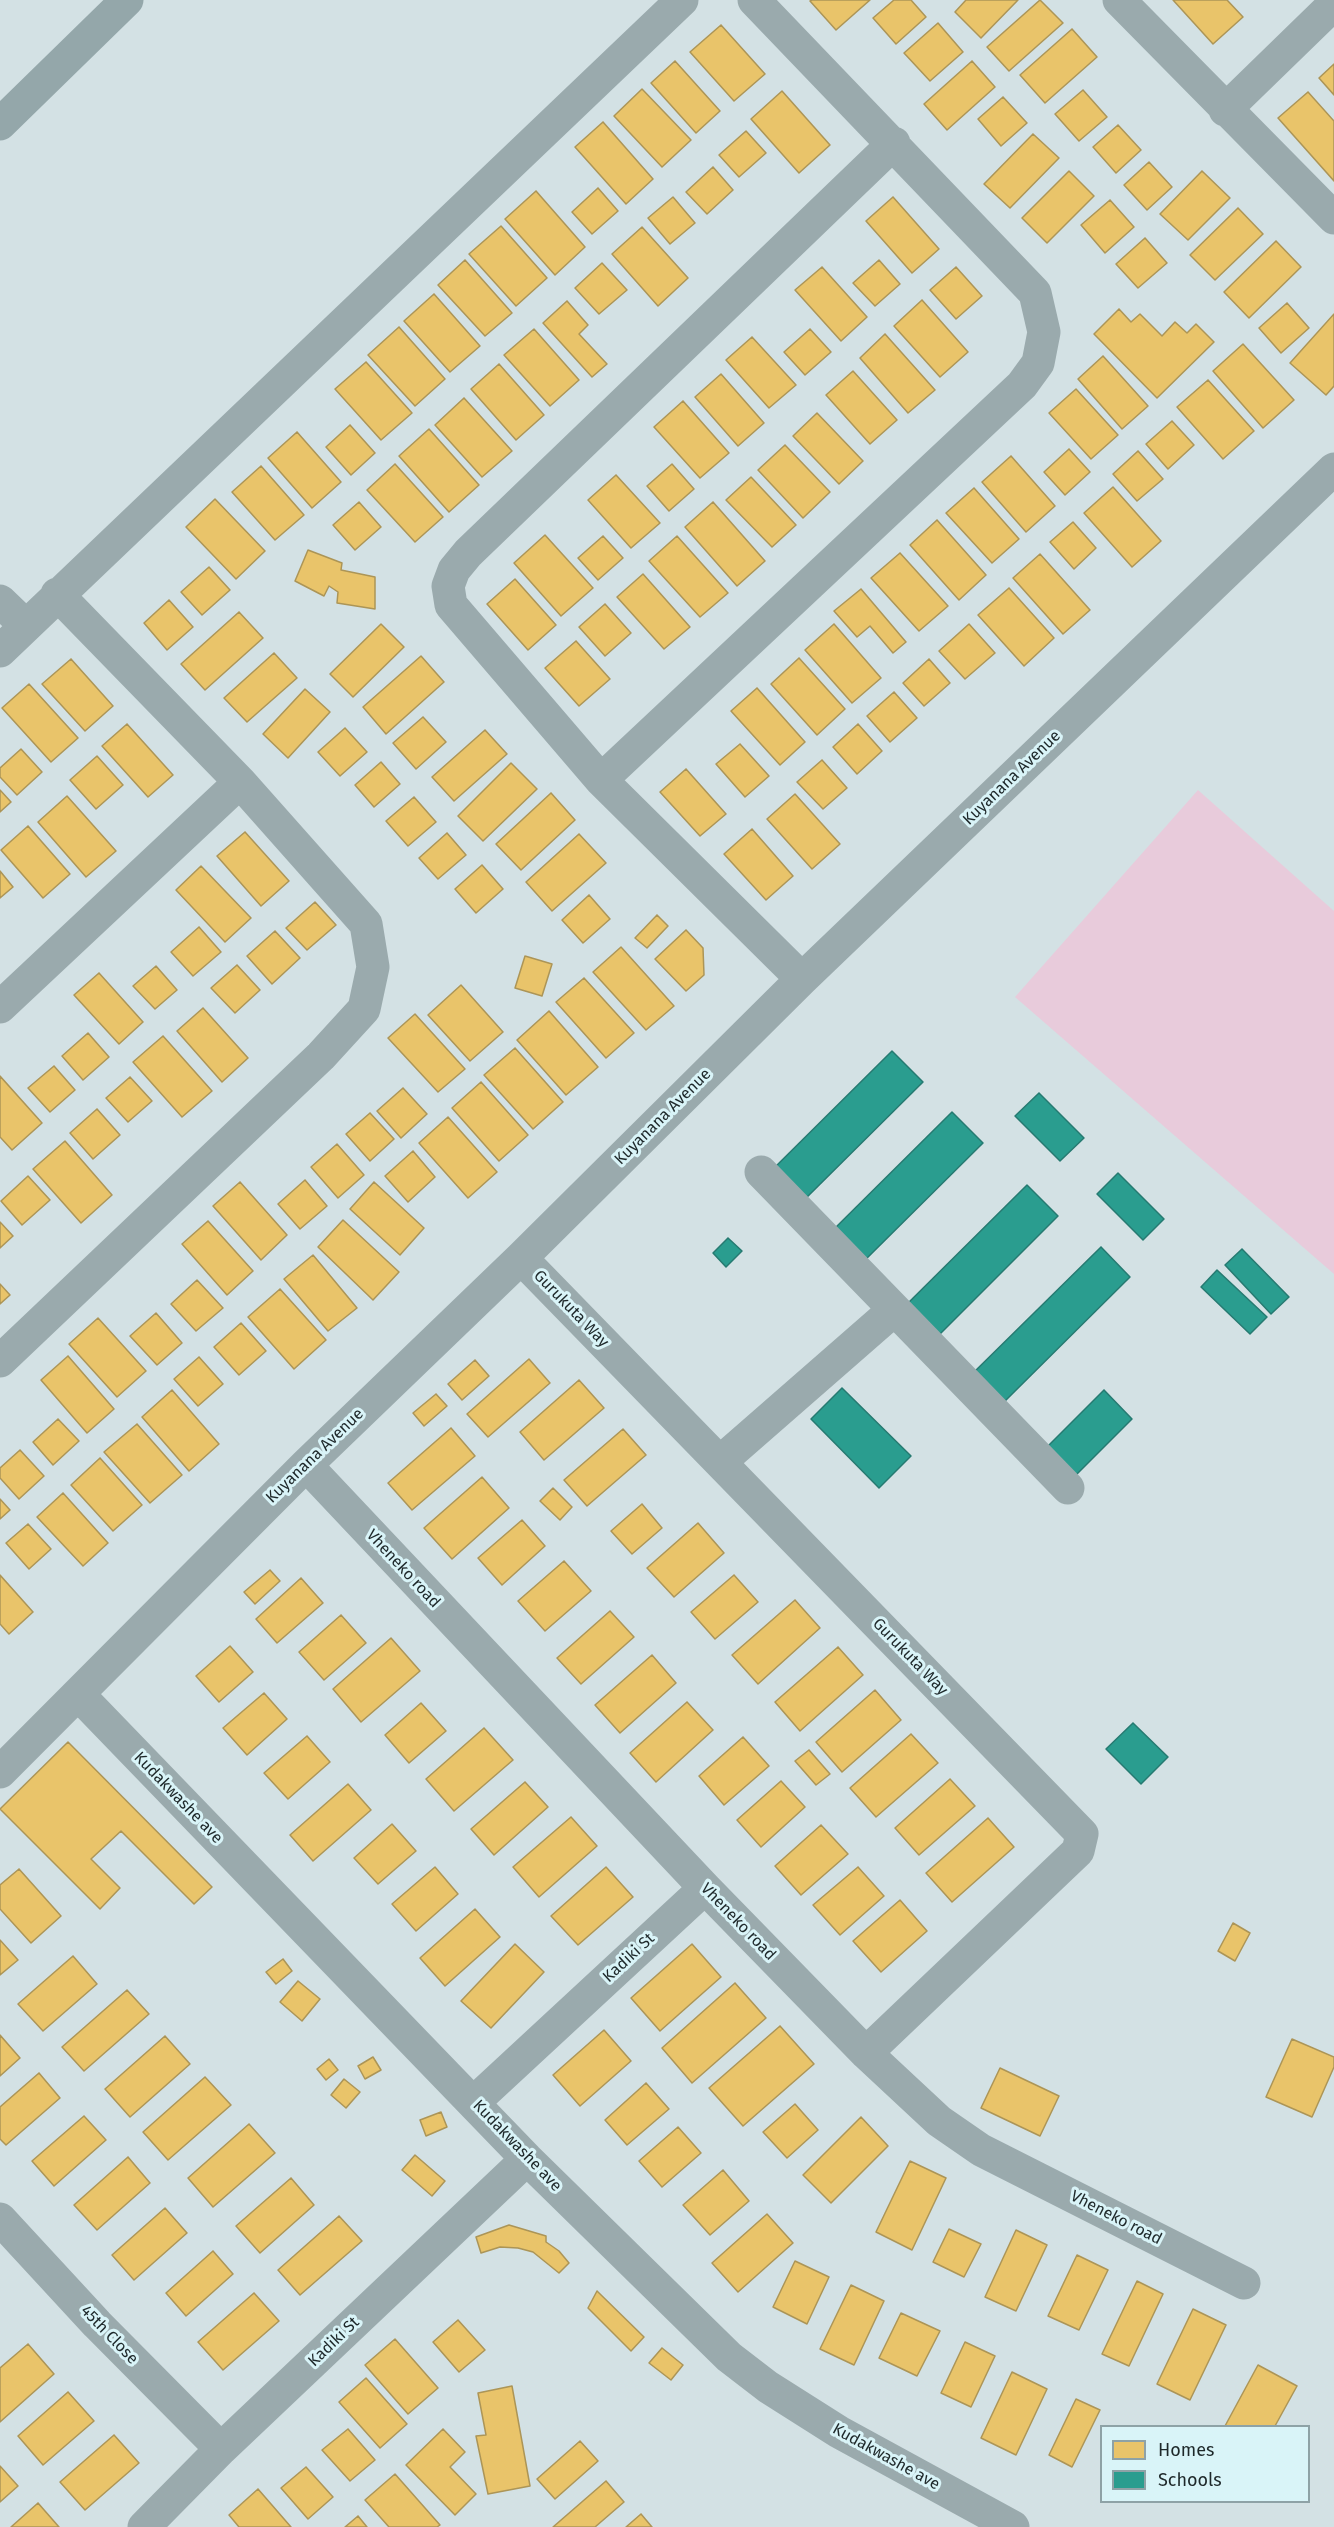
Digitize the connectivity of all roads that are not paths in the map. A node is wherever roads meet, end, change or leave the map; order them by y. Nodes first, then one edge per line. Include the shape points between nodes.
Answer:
1 (128, 0) edge
2 (682, 0) edge
3 (754, 0) edge
4 (1119, 0) edge
5 (1334, 4) edge
6 (1225, 110) junction
7 (0, 124) edge
8 (894, 143) junction
9 (1334, 218) edge
10 (1334, 469) edge
11 (57, 594) junction
12 (0, 601) edge
13 (26, 626) junction
14 (0, 651) edge
15 (601, 780) junction
16 (240, 782) junction
17 (802, 979) junction
18 (0, 1007) edge
19 (761, 1172) dead end
20 (521, 1258) junction
21 (894, 1310) junction
22 (0, 1361) edge
23 (720, 1462) junction
24 (306, 1465) junction
25 (1068, 1488) dead end
26 (78, 1694) junction
27 (0, 1772) edge
28 (705, 1888) junction
29 (866, 2053) junction
30 (474, 2102) junction
31 (527, 2159) junction
32 (0, 2219) edge
33 (1244, 2283) dead end
34 (221, 2449) junction
35 (144, 2527) edge
36 (1013, 2527) edge

1 - 7 main road
2 - 11 street
3 - 8 street
4 - 6 street
5 - 6 street
6 - 9 street
8 - 15 street via 454,570 448,586 451,605
8 - 15 street via 1035,293 1044,333 1038,363 1022,385
10 - 17 street, Kuyanana Avenue
11 - 13 street
11 - 16 street
12 - 13 street
13 - 14 street
15 - 17 street
16 - 18 street
16 - 22 street via 366,924 373,967 364,1009 321,1056
17 - 20 street, Kuyanana Avenue
19 - 21 street
20 - 23 street, Gurukuta Way
20 - 24 street, Kuyanana Avenue
21 - 23 street
21 - 25 street
23 - 29 street, Gurukuta Way via 1082,1834 1078,1851
24 - 26 street, Kuyanana Avenue
24 - 28 street, Vheneko road
26 - 27 street, Kuyanana Avenue
26 - 30 street, Kudakwashe ave
28 - 29 street, Vheneko road
28 - 30 street, Kadiki St
29 - 33 street, Vheneko road via 939,2121 981,2150
30 - 31 street, Kudakwashe ave
31 - 34 street, Kadiki St
31 - 36 street, Kudakwashe ave via 729,2357 768,2387 839,2432
32 - 34 street, 45th Close
34 - 35 street, Kadiki St

